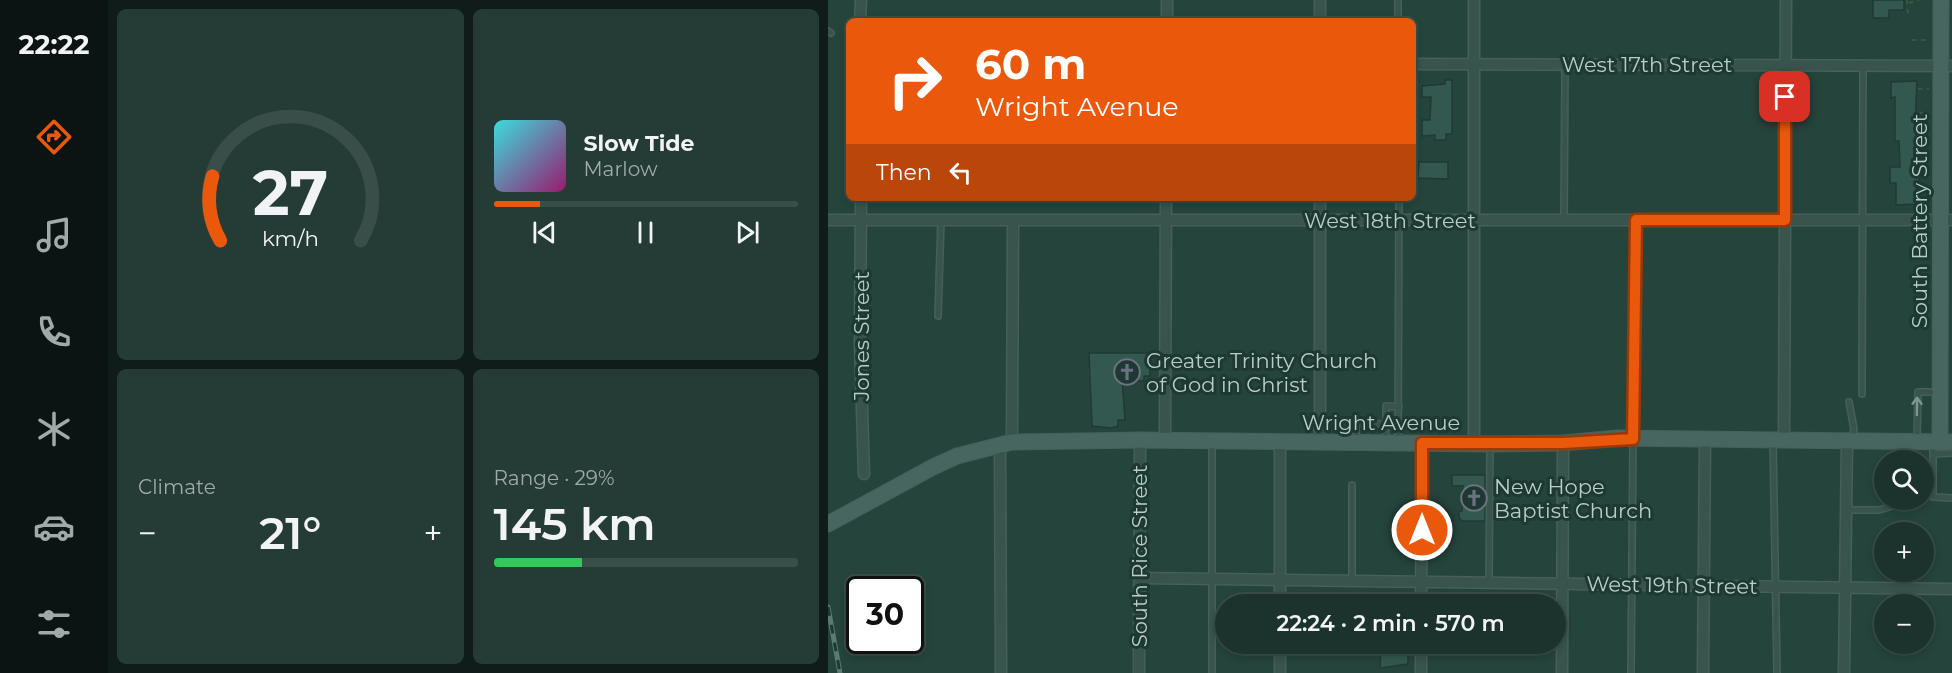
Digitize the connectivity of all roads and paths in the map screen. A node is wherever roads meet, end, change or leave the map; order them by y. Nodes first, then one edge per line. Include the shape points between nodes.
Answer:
1 (861, 0) edge
2 (1167, 0) edge
3 (1320, 0) edge
4 (1398, 0) edge
5 (1474, 0) edge
6 (1786, 0) edge
7 (1919, 0) edge
8 (1941, 0) edge
9 (1907, 2) edge
10 (1908, 15) dead end
11 (860, 18) edge
12 (1167, 18) edge
13 (1320, 18) edge
14 (1398, 18) edge
15 (1912, 39) dead end
16 (1916, 39) dead end
17 (1475, 63) junction
18 (1416, 64) edge
19 (1565, 64) junction
20 (1785, 64) junction
21 (1863, 66) junction
22 (1946, 66) edge
23 (1918, 89) dead end
24 (1930, 89) dead end
25 (1919, 113) dead end
26 (1930, 113) dead end
27 (861, 201) edge
28 (1166, 201) edge
29 (1320, 201) edge
30 (1399, 201) edge
31 (1166, 219) junction
32 (828, 220) edge
33 (861, 220) junction
34 (1320, 220) junction
35 (1399, 220) junction
36 (1473, 220) junction
37 (1564, 220) junction
38 (1636, 220) junction
39 (1785, 220) junction
40 (1946, 220) edge
41 (941, 221) junction
42 (1012, 221) junction
43 (1863, 221) junction
44 (938, 316) dead end
45 (1940, 392) junction
46 (1862, 394) dead end
47 (1849, 402) dead end
48 (1399, 407) junction
49 (1386, 424) junction
50 (1633, 439) junction
51 (1705, 439) junction
52 (1778, 439) junction
53 (1140, 440) junction
54 (1165, 441) junction
55 (1212, 441) junction
56 (1850, 441) junction
57 (1280, 442) junction
58 (1320, 442) junction
59 (1917, 442) junction
60 (1006, 443) junction
61 (1356, 443) junction
62 (1391, 443) junction
63 (1422, 443) junction
64 (1474, 443) junction
65 (1563, 443) junction
66 (1490, 444) junction
67 (1939, 445) edge
68 (1952, 453) edge
69 (864, 474) dead end
70 (1352, 485) dead end
71 (1952, 498) edge
72 (1846, 510) junction
73 (1874, 510) edge
74 (828, 524) edge
75 (1140, 578) junction
76 (1213, 578) junction
77 (1280, 581) junction
78 (1352, 581) junction
79 (1421, 581) junction
80 (1489, 582) junction
81 (1563, 583) junction
82 (1633, 584) junction
83 (1704, 586) junction
84 (1776, 588) junction
85 (1845, 588) junction
86 (1952, 589) edge
87 (1280, 594) edge
88 (1421, 594) edge
89 (1280, 654) edge
90 (1421, 654) edge
91 (1001, 673) edge
92 (1139, 673) edge
93 (1212, 673) edge
94 (1280, 673) edge
95 (1420, 673) edge
96 (1562, 673) edge
97 (1631, 673) edge
98 (1703, 673) edge
99 (1777, 673) edge
100 (1844, 673) edge

1 - 11 street
2 - 12 street
3 - 13 street
4 - 14 lane
5 - 17 street
6 - 20 street
7 - 9 path
8 - 22 main road, South Battery Street
9 - 10 path
15 - 16 path
17 - 18 street, West 17th Street
17 - 19 street, West 17th Street
17 - 36 street
19 - 20 street, West 17th Street
19 - 37 lane
20 - 21 street, West 17th Street
20 - 39 street
21 - 22 street, West 17th Street
21 - 43 lane
22 - 40 main road, South Battery Street
23 - 24 path
25 - 26 path
27 - 33 street, Jones Street
28 - 31 street, South Rice Street
29 - 34 street
30 - 35 lane
31 - 34 street, West 18th Street
31 - 42 street, West 18th Street
31 - 54 street, South Rice Street
32 - 33 street, West 18th Street
33 - 41 street, West 18th Street
33 - 69 street, Jones Street
34 - 35 street, West 18th Street
34 - 58 street
35 - 36 street, West 18th Street
35 - 48 lane
36 - 37 street, West 18th Street
36 - 64 street
37 - 38 street, West 18th Street
38 - 39 street, West 18th Street
38 - 50 street
39 - 43 street, West 18th Street
39 - 52 street
40 - 43 street, West 18th Street
40 - 45 main road, South Battery Street
41 - 42 street, West 18th Street
41 - 44 lane
42 - 60 street
43 - 46 lane
59 -> 45 lane via 1918,392
45 - 67 main road, South Battery Street
47 - 56 lane via 1854,429
48 - 49 lane via 1386,406
48 - 62 lane
49 - 61 lane via 1356,423
49 - 62 lane
50 - 51 main road, Wright Avenue
50 - 65 main road, Wright Avenue
50 - 82 lane
51 - 52 main road, Wright Avenue
51 - 83 street
52 - 56 main road, Wright Avenue
52 - 84 lane
53 - 54 main road, Wright Avenue
53 - 60 main road, Wright Avenue
53 - 75 street, South Rice Street
54 - 55 main road, Wright Avenue
55 - 57 main road, Wright Avenue
55 - 76 lane
56 - 59 main road, Wright Avenue
56 - 72 street
57 - 58 main road, Wright Avenue
57 - 77 street
58 - 61 main road, Wright Avenue
59 - 67 main road, Wright Avenue
60 - 74 main road, Wright Avenue via 957,456
60 - 91 street
61 - 62 main road, Wright Avenue
62 - 63 main road, Wright Avenue
63 - 64 main road, Wright Avenue
63 - 79 street
64 - 66 main road, Wright Avenue
65 - 66 main road, Wright Avenue
65 - 81 street
66 - 80 lane
67 - 68 lane
67 - 71 lane via 1933,497
70 - 78 lane
72 - 73 lane
72 - 85 street
75 - 76 street, West 19th Street
75 - 92 street, South Rice Street
76 - 77 street, West 19th Street
76 - 93 lane
77 - 78 street, West 19th Street
77 - 87 street
78 - 79 street, West 19th Street
79 - 80 street, West 19th Street
79 - 88 street
80 - 81 street, West 19th Street
81 - 82 street, West 19th Street
81 - 96 street
82 - 83 street, West 19th Street
82 - 97 lane
83 - 84 street, West 19th Street
83 - 98 street
84 - 85 street, West 19th Street
84 - 99 lane
85 - 86 street, West 19th Street
85 - 100 street
89 - 94 street
90 - 95 street

